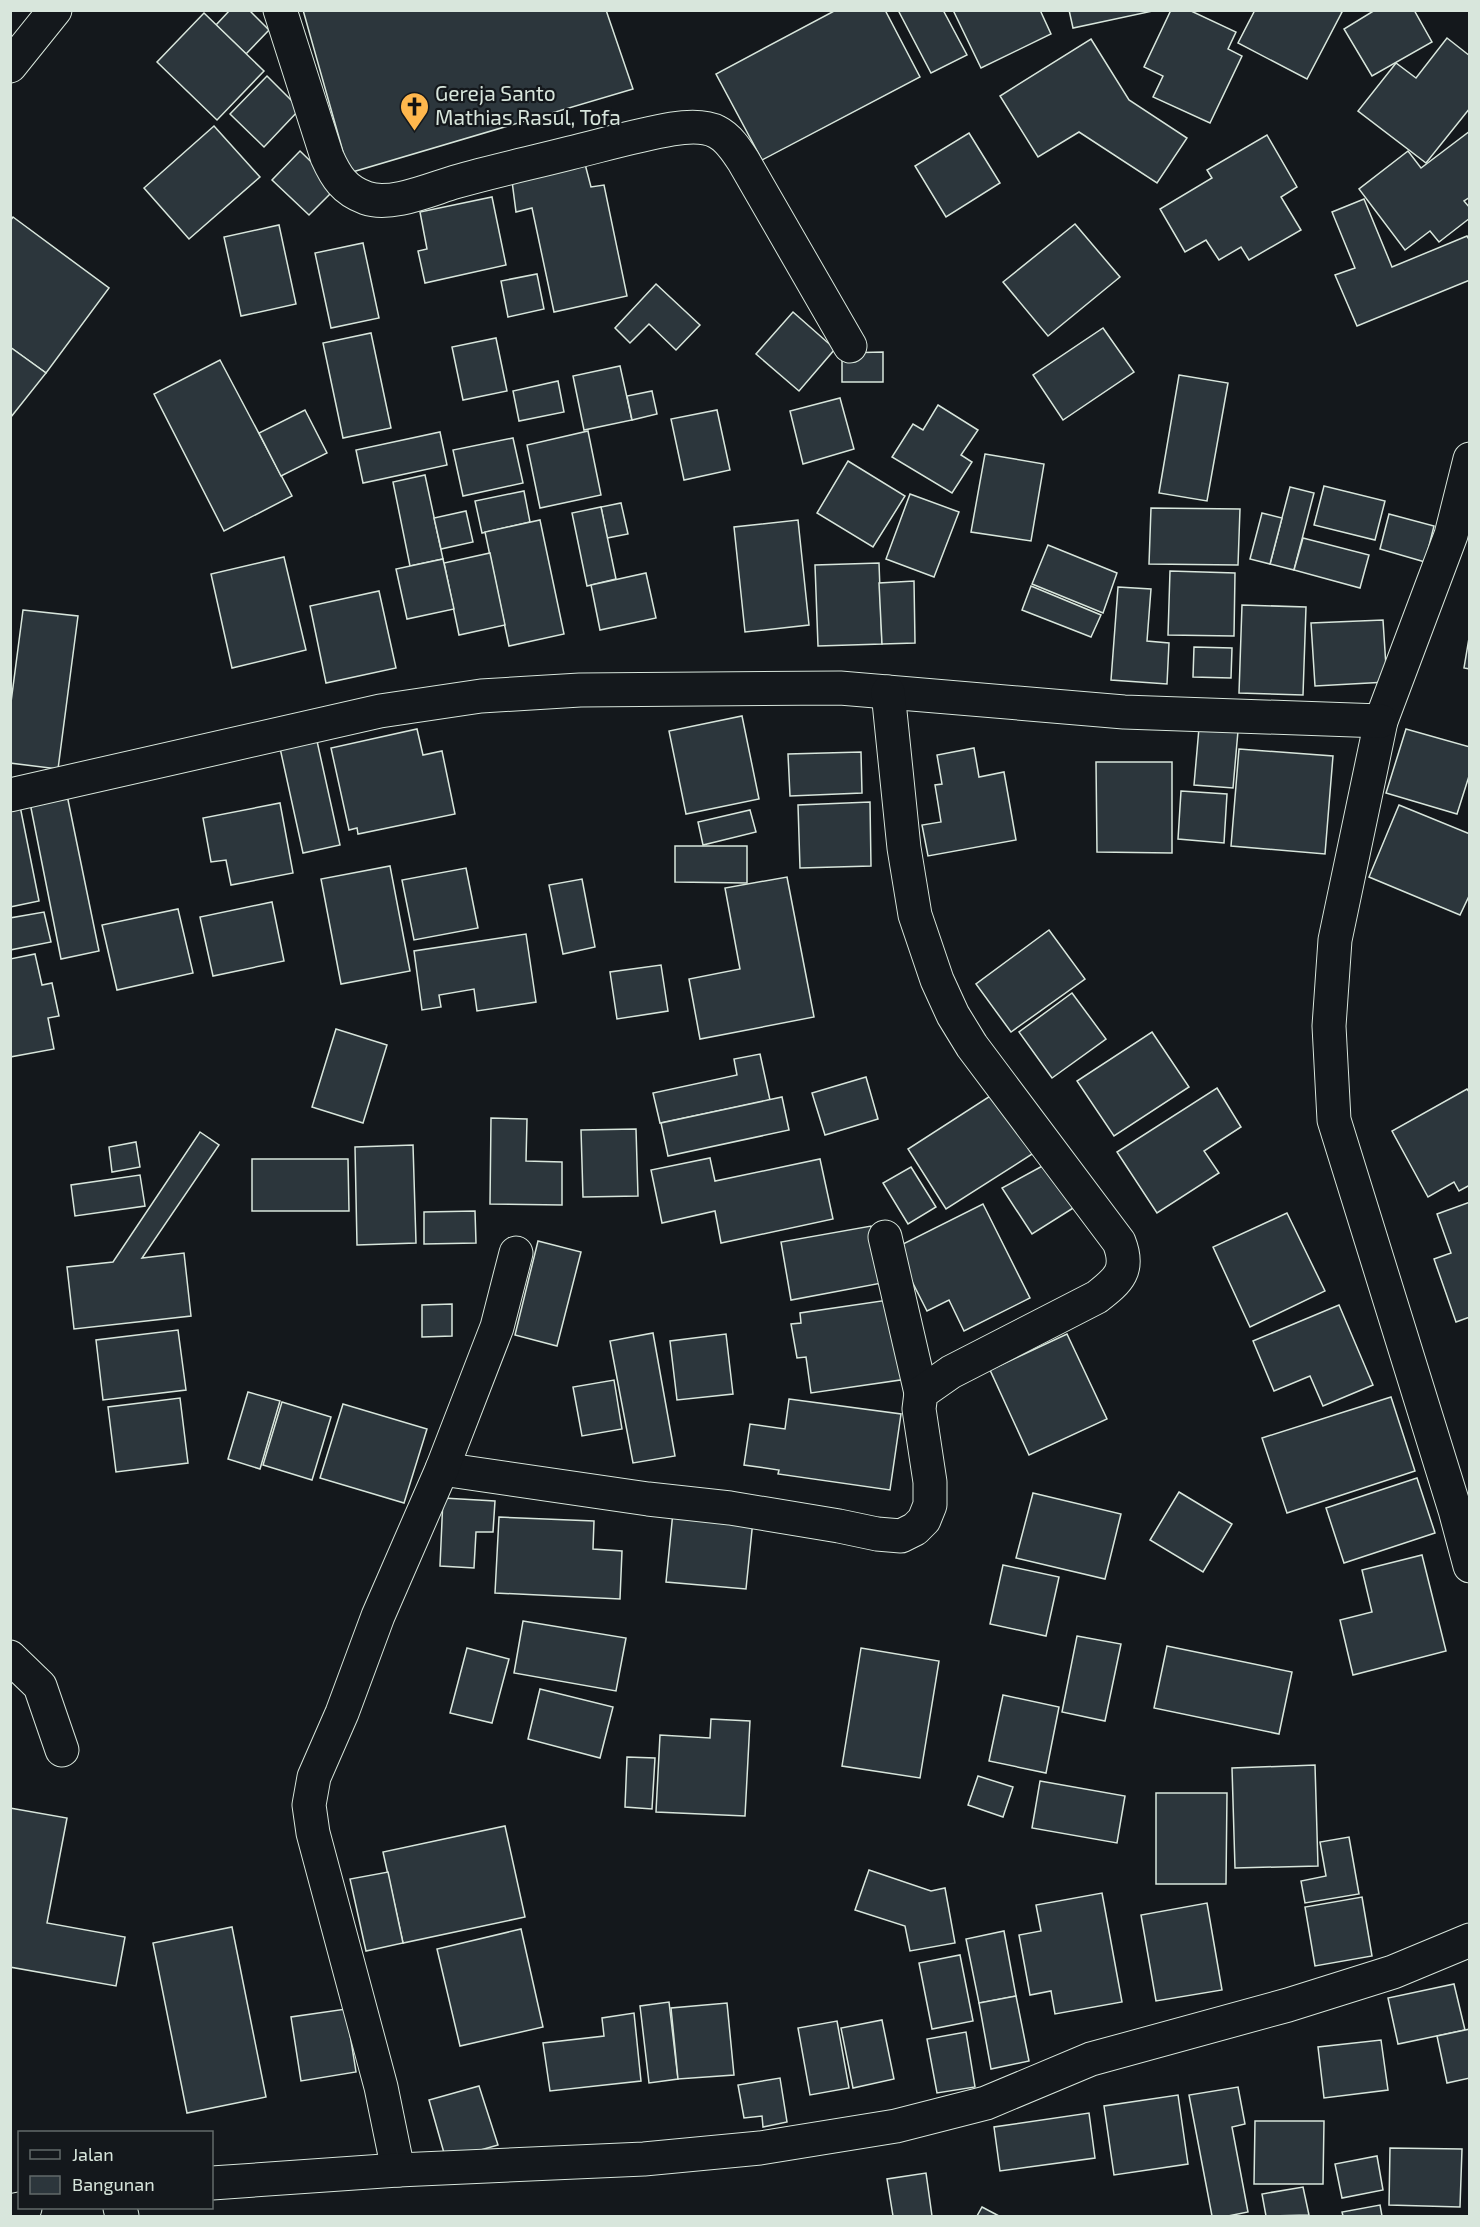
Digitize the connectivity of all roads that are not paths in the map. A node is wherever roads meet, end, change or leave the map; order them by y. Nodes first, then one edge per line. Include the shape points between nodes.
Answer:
1 (55, 10) edge
2 (280, 10) edge
3 (10, 66) edge
4 (850, 346) dead end
5 (1470, 459) edge
6 (888, 692) junction
7 (1381, 721) junction
8 (10, 795) edge
9 (885, 1237) dead end
10 (516, 1253) dead end
11 (921, 1393) junction
12 (442, 1469) junction
13 (1470, 1566) edge
14 (10, 1657) edge
15 (62, 1750) dead end
16 (1470, 1940) edge
17 (398, 2170) junction
18 (213, 2183) edge

1 - 3 street
2 - 4 street via 327,157 336,177 351,189 367,198 403,197 673,129 717,131 744,162
5 - 7 street via 1451,535
6 - 7 street via 1124,712
6 - 8 street via 840,688 580,690 481,696 380,711
6 - 11 street via 915,915 937,980 972,1046 1119,1242 1124,1256 1122,1272 1097,1297 951,1372
7 - 13 street via 1335,940 1329,1026 1334,1120
9 - 11 street
10 - 12 street via 497,1327
11 - 12 street via 919,1409 930,1505 924,1520 901,1536 730,1508
12 - 17 street via 314,1777 309,1805 313,1833 381,2087
14 - 15 street via 40,1686
16 - 17 street via 1394,1972 1091,2059 986,2103 896,2126 760,2148 644,2159
17 - 18 street

